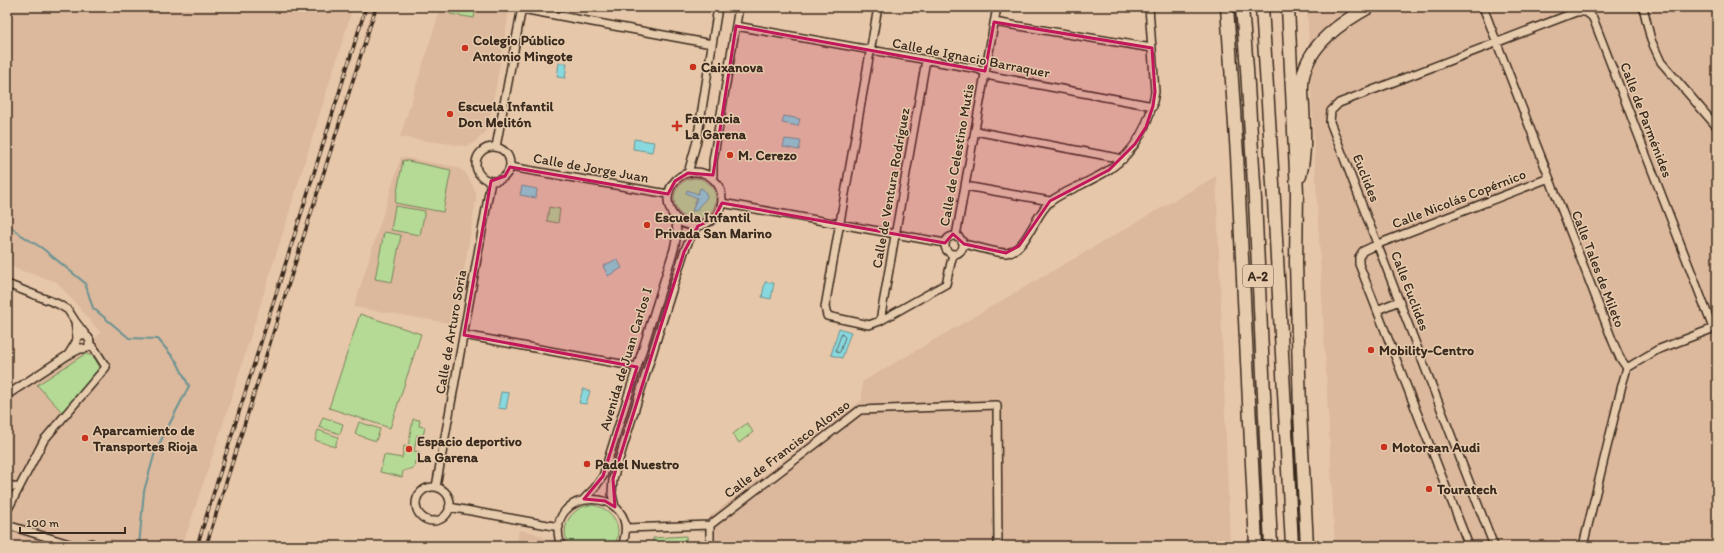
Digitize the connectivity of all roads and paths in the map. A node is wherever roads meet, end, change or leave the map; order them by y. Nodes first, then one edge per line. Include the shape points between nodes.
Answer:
1 (718, 7) edge
2 (739, 7) edge
3 (878, 7) edge
4 (997, 7) edge
5 (1148, 7) edge
6 (1227, 7) edge
7 (1242, 7) edge
8 (1262, 7) edge
9 (1288, 7) edge
10 (1368, 7) edge
11 (1483, 7) edge
12 (1643, 7) edge
13 (522, 8) edge
14 (1236, 13) edge
15 (994, 22) junction
16 (736, 26) junction
17 (1497, 43) junction
18 (712, 44) junction
19 (1152, 48) junction
20 (870, 51) junction
21 (926, 60) junction
22 (984, 74) junction
23 (1153, 106) junction
24 (1330, 122) joint
25 (1717, 126) edge
26 (975, 131) junction
27 (496, 147) junction
28 (1237, 155) junction
29 (1123, 159) junction
30 (510, 167) junction
31 (688, 173) junction
32 (713, 178) junction
33 (1549, 178) junction
34 (491, 181) junction
35 (965, 186) junction
36 (1297, 193) junction
37 (668, 194) junction
38 (1050, 201) junction
39 (722, 203) junction
40 (676, 220) junction
41 (839, 225) junction
42 (698, 226) junction
43 (896, 235) junction
44 (956, 236) junction
45 (945, 243) junction
46 (964, 244) junction
47 (1378, 244) junction
48 (953, 254) junction
49 (7, 284) edge
50 (1399, 301) junction
51 (1377, 310) junction
52 (75, 320) junction
53 (880, 321) junction
54 (1715, 328) edge
55 (464, 335) junction
56 (77, 340) junction
57 (89, 341) junction
58 (82, 348) junction
59 (68, 355) junction
60 (637, 367) junction
61 (1627, 368) junction
62 (7, 395) edge
63 (7, 484) edge
64 (436, 487) junction
65 (18, 488) junction
66 (584, 499) junction
67 (449, 507) junction
68 (615, 507) junction
69 (7, 511) edge
70 (7, 525) edge
71 (710, 525) junction
72 (559, 527) junction
73 (626, 528) junction
74 (76, 546) edge
75 (84, 546) edge
76 (96, 546) edge
77 (562, 546) edge
78 (622, 546) edge
79 (710, 546) edge
80 (998, 546) edge
81 (1256, 546) edge
82 (1271, 546) edge
83 (1292, 546) edge
84 (1307, 546) edge
85 (1469, 546) edge
86 (1494, 546) edge
87 (1583, 546) edge

1 - 18 street
2 - 16 street
3 - 20 street
4 - 15 street, Calle de Celestino Mutis
5 - 19 street
6 - 28 highway
7 - 82 highway, A-2 via 1254,185
8 - 83 highway, A-2 via 1274,184
9 - 36 highway
10 - 36 highway via 1331,32 1308,60 1302,87 1304,158
11 - 17 street, Calle Tales de Mileto
12 - 25 street via 1651,40 1661,62
13 - 18 street
13 - 27 street
14 - 28 highway
15 - 19 street
15 - 22 street, Calle de Celestino Mutis
16 - 20 street, Calle de Ignacio Barraquer
16 - 32 street via 713,161
17 - 24 street, Calle de Parménides via 1339,103 1331,111
17 - 33 street, Calle Tales de Mileto
17 - 54 street, Calle de Parménides via 1576,12 1589,13 1593,18
18 - 31 street via 697,141
19 - 23 street via 1155,92
20 - 21 street, Calle de Ignacio Barraquer
20 - 41 street
21 - 22 street, Calle de Ignacio Barraquer via 978,69
21 - 43 street, Calle de Ventura Rodríguez
22 - 23 street, Calle de Ignacio Barraquer
22 - 26 street, Calle de Celestino Mutis
23 - 29 street via 1146,127
24 - 47 street, Euclides
26 - 29 street
26 - 35 street, Calle de Celestino Mutis
27 - 30 street via 506,152
27 - 34 street via 486,148 476,161 481,176
28 - 81 highway
29 - 38 street via 1110,170
30 - 34 street via 505,176
30 - 37 street, Calle de Jorge Juan
31 - 32 street via 701,173
31 - 37 street via 675,181
32 - 39 street via 719,185
33 - 47 street, Calle Nicolás Copérnico
33 - 61 street, Calle Tales de Mileto via 1613,342
34 - 55 street, Calle de Arturo Soria
35 - 38 street
35 - 44 street, Calle de Celestino Mutis
36 - 84 highway via 1300,411
37 - 40 street via 668,204
38 - 46 street via 1019,246 1006,253
39 - 41 street
39 - 42 street via 720,212 714,219
40 - 42 street via 683,224
40 - 60 street, Avenida de Juan Carlos I via 677,235 674,249
41 - 43 street
41 - 53 street via 825,307 827,316 869,325
42 - 68 street, Avenida de Juan Carlos I via 684,252 614,476 612,494
43 - 45 street
43 - 53 street, Calle de Ventura Rodríguez
44 - 45 street via 951,236
44 - 46 street
45 - 48 street via 945,247
46 - 48 street via 958,254
47 - 50 street, Calle Euclides
47 - 51 street, Calle Euclides via 1363,251 1359,256 1359,264
48 - 53 street via 946,284
49 - 52 street via 58,304 68,310
50 - 51 street
50 - 86 street, Calle Euclides
51 - 85 street, Calle Euclides
52 - 56 street
52 - 57 street
54 - 61 street via 1657,350
55 - 60 street
55 - 64 street, Calle de Arturo Soria
56 - 57 street via 83,335
56 - 58 street via 78,346
56 - 59 street
57 - 58 street via 87,347
57 - 65 street via 106,367 44,440
58 - 59 street
59 - 62 street
60 - 66 street, Avenida de Juan Carlos I via 603,476
61 - 87 street
63 - 65 street
64 - 67 street via 448,497
64 - 67 street via 426,489 418,496 419,512 427,519 438,520
65 - 69 street
66 - 68 street via 596,498
66 - 72 street, Avenida de Juan Carlos I via 567,509
67 - 72 street
68 - 73 street
70 - 74 street
71 - 73 street
71 - 79 street
71 - 80 street, Calle de Francisco Alonso via 860,410 997,405
72 - 77 street
73 - 78 street
75 - 76 street via 91,543

